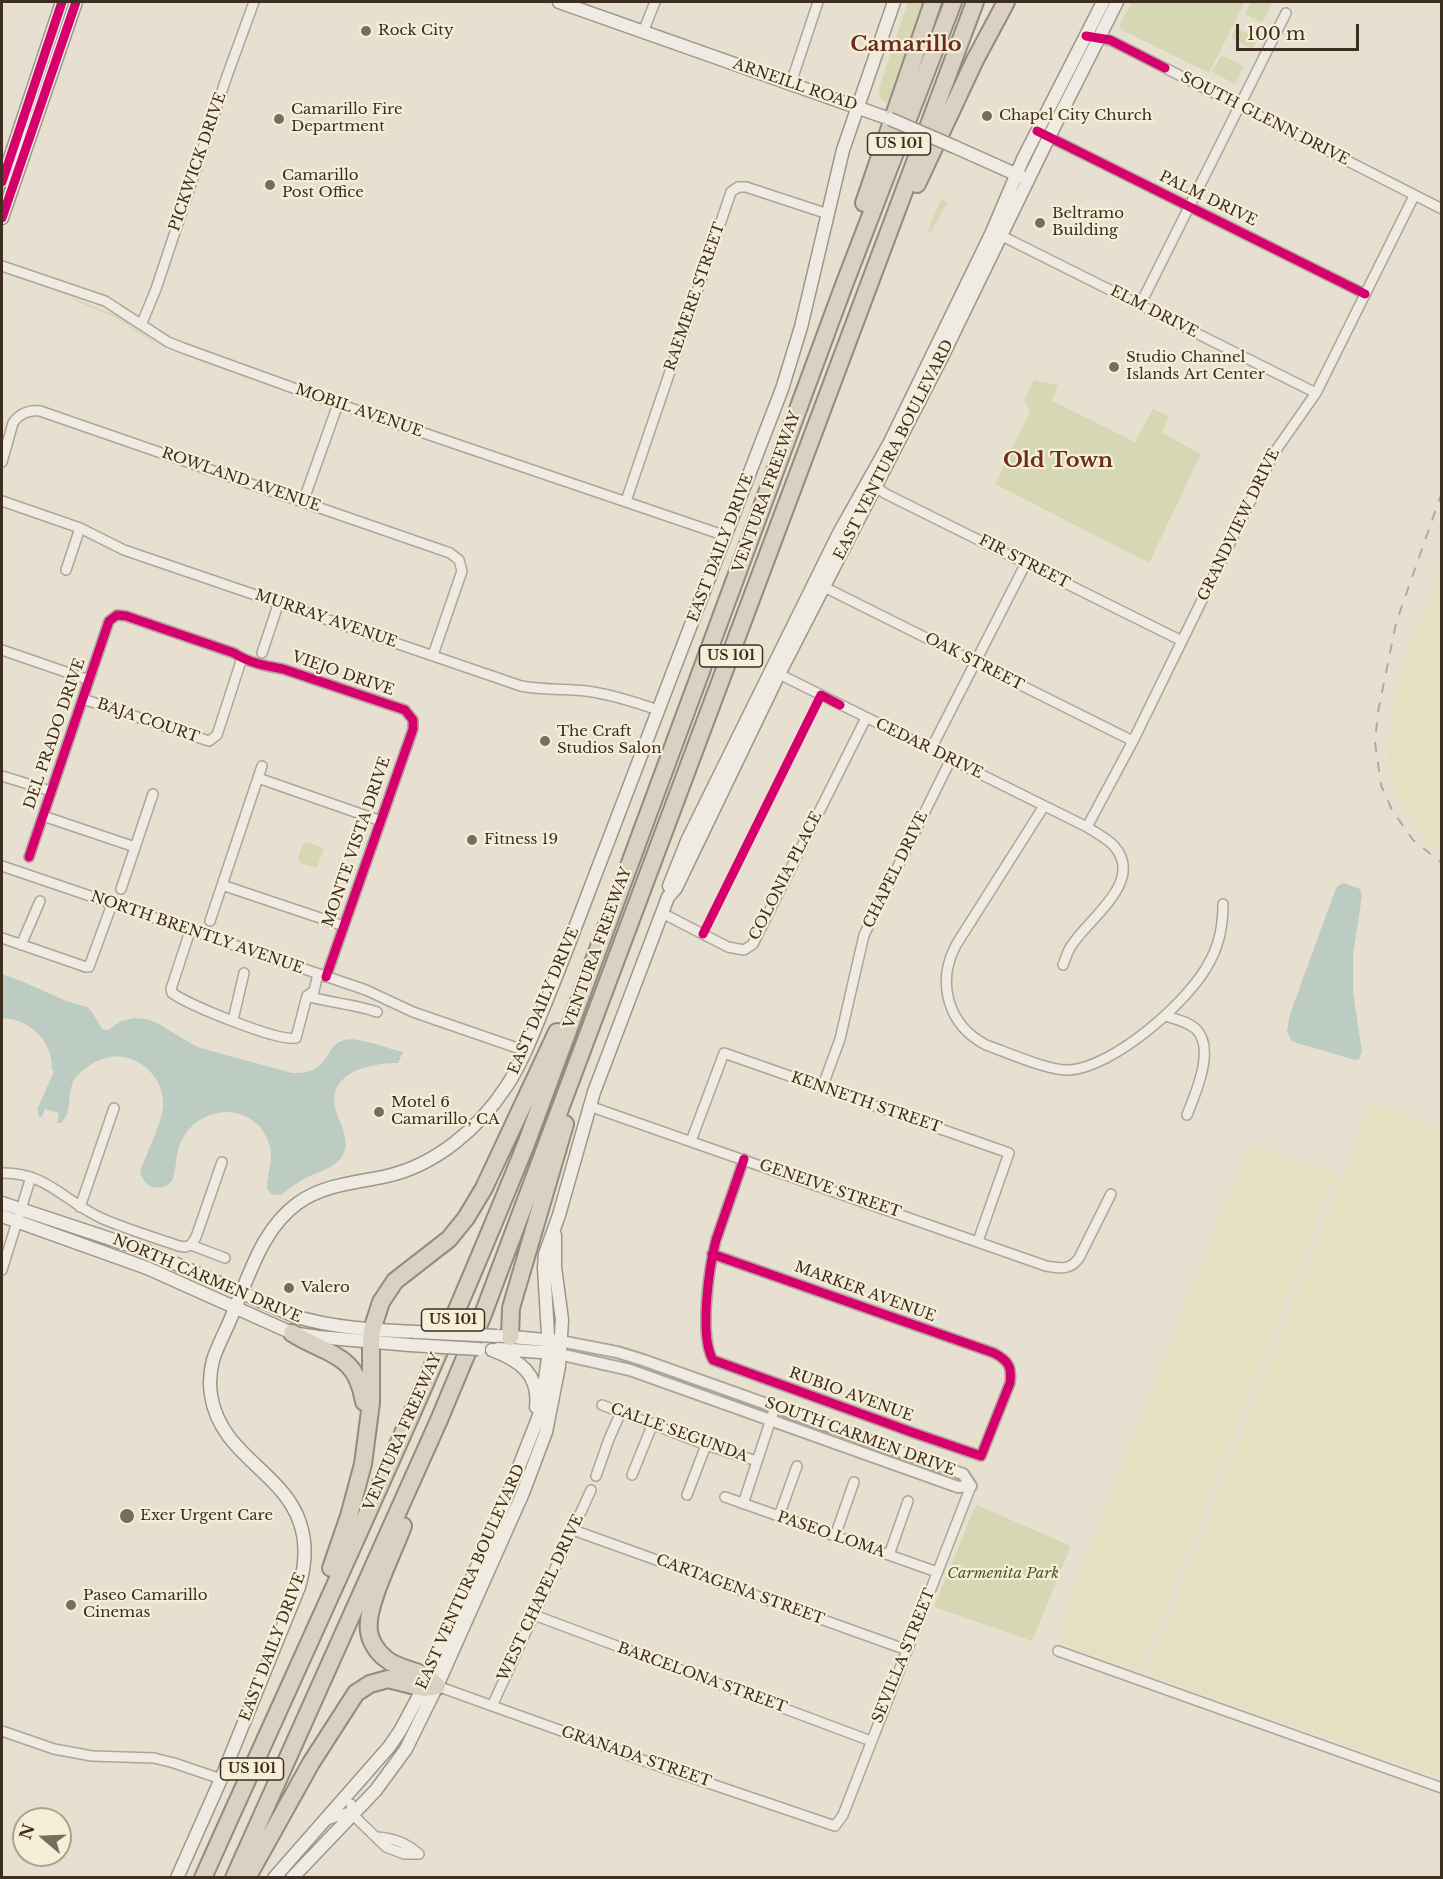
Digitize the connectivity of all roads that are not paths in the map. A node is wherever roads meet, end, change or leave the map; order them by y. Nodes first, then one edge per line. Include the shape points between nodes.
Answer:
1 (62, 2) edge
2 (76, 2) edge
3 (254, 2) edge
4 (559, 2) edge
5 (655, 2) edge
6 (818, 2) edge
7 (894, 2) edge
8 (933, 2) edge
9 (953, 2) edge
10 (975, 2) edge
11 (1006, 2) edge
12 (1103, 2) edge
13 (1117, 2) edge
14 (1286, 13) dead end
15 (643, 32) junction
16 (1092, 37) junction
17 (791, 83) junction
18 (857, 106) junction
19 (1240, 106) junction
20 (1043, 134) junction
21 (1022, 177) junction
22 (2, 182) edge
23 (1414, 196) junction
24 (1189, 206) junction
25 (1442, 209) edge
26 (828, 214) junction
27 (2, 218) edge
28 (997, 234) junction
29 (878, 260) junction
30 (2, 266) edge
31 (844, 285) junction
32 (1365, 294) junction
33 (1140, 305) junction
34 (142, 323) junction
35 (1316, 393) junction
36 (338, 404) junction
37 (2, 462) edge
38 (872, 484) junction
39 (2, 501) edge
40 (626, 501) junction
41 (303, 502) junction
42 (80, 528) junction
43 (726, 536) junction
44 (1026, 563) junction
45 (66, 570) dead end
46 (819, 584) junction
47 (279, 602) junction
48 (1182, 642) junction
49 (2, 650) edge
50 (261, 653) dead end
51 (434, 656) junction
52 (242, 658) junction
53 (975, 663) junction
54 (776, 672) junction
55 (89, 680) junction
56 (83, 699) junction
57 (658, 710) junction
58 (411, 716) joint
59 (866, 718) junction
60 (1133, 741) junction
61 (931, 749) junction
62 (951, 759) junction
63 (262, 766) dead end
64 (2, 776) edge
65 (258, 777) junction
66 (51, 791) junction
67 (153, 794) dead end
68 (1044, 806) junction
69 (43, 816) junction
70 (381, 821) junction
71 (1087, 827) junction
72 (135, 847) junction
73 (29, 857) dead end
74 (2, 866) edge
75 (222, 885) junction
76 (120, 889) dead end
77 (40, 902) dead end
78 (112, 904) junction
79 (1223, 904) dead end
80 (662, 913) junction
81 (210, 921) dead end
82 (344, 926) junction
83 (190, 931) junction
84 (2, 938) edge
85 (21, 945) junction
86 (1063, 965) dead end
87 (589, 973) junction
88 (244, 974) dead end
89 (322, 975) junction
90 (307, 996) junction
91 (377, 1012) dead end
92 (1166, 1016) junction
93 (233, 1020) junction
94 (525, 1051) junction
95 (583, 1051) junction
96 (822, 1088) junction
97 (589, 1106) junction
98 (114, 1108) dead end
99 (1187, 1116) dead end
100 (691, 1141) junction
101 (744, 1159) junction
102 (222, 1162) dead end
103 (2, 1173) edge
104 (32, 1177) junction
105 (1111, 1194) dead end
106 (2, 1203) edge
107 (80, 1207) junction
108 (19, 1215) junction
109 (2, 1216) edge
110 (978, 1241) junction
111 (191, 1245) junction
112 (712, 1254) junction
113 (225, 1258) dead end
114 (2, 1269) edge
115 (241, 1293) junction
116 (236, 1308) junction
117 (292, 1333) junction
118 (372, 1336) junction
119 (503, 1336) junction
120 (554, 1347) junction
121 (492, 1350) junction
122 (602, 1406) dead end
123 (776, 1407) junction
124 (621, 1412) junction
125 (368, 1417) junction
126 (439, 1420) junction
127 (771, 1421) junction
128 (653, 1423) junction
129 (531, 1438) junction
130 (706, 1445) junction
131 (981, 1456) joint
132 (757, 1461) junction
133 (797, 1466) dead end
134 (632, 1475) dead end
135 (596, 1476) dead end
136 (854, 1482) dead end
137 (971, 1486) junction
138 (591, 1490) dead end
139 (687, 1495) dead end
140 (725, 1497) dead end
141 (908, 1501) dead end
142 (743, 1504) junction
143 (779, 1516) junction
144 (573, 1530) junction
145 (835, 1536) junction
146 (889, 1555) junction
147 (937, 1572) junction
148 (534, 1615) junction
149 (907, 1650) junction
150 (1058, 1651) dead end
151 (300, 1660) junction
152 (429, 1684) junction
153 (492, 1706) junction
154 (2, 1731) edge
155 (870, 1741) junction
156 (389, 1747) junction
157 (221, 1779) junction
158 (1442, 1788) edge
159 (352, 1810) junction
160 (325, 1820) junction
161 (835, 1826) joint
162 (419, 1854) dead end
163 (177, 1878) edge
164 (203, 1878) edge
165 (234, 1878) edge
166 (247, 1878) edge
167 (274, 1878) edge
168 (292, 1878) edge

1 - 22 main road
2 - 27 main road
3 - 34 street, PICKWICK DRIVE
4 - 15 main road, ARNEILL ROAD
5 - 15 street
6 - 17 street
7 - 18 main road, EAST DAILY DRIVE
8 - 31 highway via 858,223
9 - 31 highway, VENTURA FREEWAY / US 101
10 - 29 highway, VENTURA FREEWAY / US 101
11 - 29 highway
12 - 16 main road, EAST VENTURA BOULEVARD
13 - 16 main road, EAST VENTURA BOULEVARD
14 - 19 street
15 - 17 main road, ARNEILL ROAD
16 - 19 street, SOUTH GLENN DRIVE via 1112,41
16 - 20 main road, EAST VENTURA BOULEVARD
16 - 20 main road, EAST VENTURA BOULEVARD via 1055,96
17 - 18 main road, ARNEILL ROAD
18 - 21 main road, ARNEILL ROAD, bridge
18 - 26 main road, EAST DAILY DRIVE
19 - 23 street, SOUTH GLENN DRIVE
19 - 24 street
20 - 21 main road, EAST VENTURA BOULEVARD
20 - 24 street, PALM DRIVE
21 - 28 main road, EAST VENTURA BOULEVARD
23 - 25 street, SOUTH GLENN DRIVE
23 - 32 street, GRANDVIEW DRIVE
24 - 32 street, PALM DRIVE
24 - 33 street
26 - 40 street, RAEMERE STREET via 746,187 731,192
26 - 43 main road, EAST DAILY DRIVE via 790,365
28 - 33 street, ELM DRIVE
28 - 38 main road, EAST VENTURA BOULEVARD
29 - 95 highway, VENTURA FREEWAY / US 101
30 - 34 street, MOBIL AVENUE via 91,295
31 - 87 highway, VENTURA FREEWAY / US 101
32 - 35 street, GRANDVIEW DRIVE
33 - 35 street, ELM DRIVE
34 - 36 street, MOBIL AVENUE via 168,342
35 - 48 street, GRANDVIEW DRIVE via 1274,453
36 - 40 street, MOBIL AVENUE
36 - 41 street
37 - 41 street, ROWLAND AVENUE via 14,423 21,414 40,411
38 - 44 street, FIR STREET
38 - 46 main road, EAST VENTURA BOULEVARD
39 - 42 street, MURRAY AVENUE
40 - 43 street, MOBIL AVENUE
41 - 51 street, ROWLAND AVENUE via 450,552 459,560 461,577
42 - 45 street
42 - 47 street, MURRAY AVENUE via 124,549
43 - 57 main road, EAST DAILY DRIVE
44 - 48 street, FIR STREET
44 - 53 street
46 - 53 street, OAK STREET
46 - 54 main road, EAST VENTURA BOULEVARD
47 - 50 street
47 - 51 street, MURRAY AVENUE
48 - 60 street, GRANDVIEW DRIVE
49 - 55 street
51 - 57 street, MURRAY AVENUE via 521,686 586,691
52 - 55 street, DEL PRADO DRIVE via 117,615 109,621
52 - 56 street, BAJA COURT via 217,735 209,741
52 - 58 street, VIEJO DRIVE via 405,710
53 - 60 street, OAK STREET
53 - 61 street
54 - 59 street, CEDAR DRIVE
54 - 80 main road, EAST VENTURA BOULEVARD
55 - 56 street, DEL PRADO DRIVE
56 - 66 street, DEL PRADO DRIVE
57 - 94 main road, EAST DAILY DRIVE
58 - 70 street, MONTE VISTA DRIVE via 413,729
59 - 61 street, CEDAR DRIVE
59 - 80 street, COLONIA PLACE via 753,944 744,950 728,947
60 - 71 street, GRANDVIEW DRIVE
61 - 62 street, CEDAR DRIVE
62 - 68 street, CEDAR DRIVE
62 - 96 street, CHAPEL DRIVE via 864,935 840,1039
63 - 65 street
64 - 66 street
65 - 70 street
65 - 75 street
66 - 69 street, DEL PRADO DRIVE
67 - 72 street
68 - 71 street, CEDAR DRIVE
68 - 92 street via 952,952 946,981 955,1017 969,1034 986,1045 1054,1069 1069,1070 1111,1056
69 - 72 street
69 - 73 street, DEL PRADO DRIVE
70 - 82 street, MONTE VISTA DRIVE
71 - 86 street, CEDAR DRIVE via 1113,844 1122,860 1123,872 1116,891 1070,947
72 - 76 street
74 - 78 street, NORTH BRENTLY AVENUE
75 - 81 street
75 - 82 street
77 - 85 street
78 - 83 street, NORTH BRENTLY AVENUE
78 - 85 street via 89,967
79 - 92 street via 1220,939 1210,962 1193,988
80 - 97 main road, EAST VENTURA BOULEVARD
82 - 89 street, MONTE VISTA DRIVE
83 - 89 street, NORTH BRENTLY AVENUE
83 - 93 street via 172,993
84 - 85 street
87 - 118 highway via 477,1201 449,1239 387,1291
87 - 151 highway, VENTURA FREEWAY / US 101 via 487,1241
88 - 93 street
89 - 90 street, MONTE VISTA DRIVE via 314,992
89 - 94 street, NORTH BRENTLY AVENUE
90 - 91 street
90 - 93 street, MONTE VISTA DRIVE via 296,1038 279,1037
92 - 99 street via 1195,1028 1203,1041 1203,1067
94 - 115 main road, EAST DAILY DRIVE via 508,1085 491,1107 460,1139 438,1154 393,1174 320,1191 291,1209 266,1238
95 - 119 highway via 559,1151
95 - 126 highway, VENTURA FREEWAY / US 101
96 - 100 street, KENNETH STREET via 724,1053
96 - 110 street, KENNETH STREET via 1009,1152
97 - 100 street, GENEIVE STREET
97 - 120 main road, EAST VENTURA BOULEVARD via 554,1231 561,1312
98 - 107 street
100 - 101 street, GENEIVE STREET
101 - 110 street, GENEIVE STREET
101 - 112 street
102 - 111 street
103 - 104 street
104 - 107 street
104 - 108 street
105 - 110 street, GENEIVE STREET via 1079,1258 1062,1269
106 - 108 main road, NORTH CARMEN DRIVE
107 - 111 street via 102,1219 179,1246
108 - 109 main road, NORTH CARMEN DRIVE
108 - 114 street
108 - 115 main road, NORTH CARMEN DRIVE via 147,1251
108 - 116 main road, NORTH CARMEN DRIVE
111 - 113 street
112 - 131 street, RUBIO AVENUE via 706,1320 713,1360
112 - 131 street, MARKER AVENUE via 1006,1360 1010,1383
115 - 116 main road, EAST DAILY DRIVE
115 - 118 main road, NORTH CARMEN DRIVE via 310,1321
116 - 117 main road, NORTH CARMEN DRIVE
116 - 157 main road, EAST DAILY DRIVE via 212,1368 213,1408 229,1439 292,1508 300,1523 304,1559 299,1587
117 - 118 main road, NORTH CARMEN DRIVE
117 - 125 highway via 352,1368 361,1385
118 - 119 main road, NORTH CARMEN DRIVE, bridge via 415,1332
118 - 121 main road, NORTH CARMEN DRIVE, bridge via 410,1345
118 - 125 highway
119 - 120 main road, NORTH CARMEN DRIVE
120 - 121 main road, NORTH CARMEN DRIVE
120 - 123 street, SOUTH CARMEN DRIVE via 616,1352
120 - 127 street, SOUTH CARMEN DRIVE
120 - 129 main road, EAST VENTURA BOULEVARD
120 - 152 main road, EAST VENTURA BOULEVARD via 548,1424 527,1483
121 - 129 main road via 515,1360 531,1378 536,1402
122 - 124 street, CALLE SEGUNDA
123 - 127 street, CALLE SEGUNDA
123 - 137 street, SOUTH CARMEN DRIVE via 963,1474
124 - 128 street, CALLE SEGUNDA
124 - 135 street
125 - 151 highway via 358,1488
126 - 152 highway via 369,1618 372,1641 384,1658
126 - 165 highway, VENTURA FREEWAY / US 101
127 - 132 street, CALLE SEGUNDA
127 - 137 street, SOUTH CARMEN DRIVE via 958,1487
128 - 130 street, CALLE SEGUNDA
128 - 134 street
129 - 152 main road, EAST VENTURA BOULEVARD
130 - 132 street, CALLE SEGUNDA
130 - 139 street
132 - 142 street, CALLE SEGUNDA
133 - 143 street
136 - 145 street
137 - 147 street, SEVILLA STREET
138 - 144 street, WEST CHAPEL DRIVE
140 - 142 street, PASEO LOMA
141 - 146 street
142 - 143 street, PASEO LOMA
143 - 145 street, PASEO LOMA
144 - 148 street, WEST CHAPEL DRIVE
144 - 149 street, CARTAGENA STREET
145 - 146 street, PASEO LOMA
146 - 147 street, PASEO LOMA
147 - 149 street, SEVILLA STREET
148 - 153 street, WEST CHAPEL DRIVE
148 - 155 street, BARCELONA STREET
149 - 155 street, SEVILLA STREET
150 - 158 street
151 - 164 highway, VENTURA FREEWAY / US 101
152 - 153 street, GRANADA STREET
152 - 156 main road, EAST VENTURA BOULEVARD
152 - 159 main road, EAST VENTURA BOULEVARD via 406,1749 395,1767
152 - 166 highway via 388,1679 356,1693 311,1763
153 - 161 street, GRANADA STREET
154 - 157 street via 54,1749 99,1757 154,1758
155 - 161 street, SEVILLA STREET via 843,1815
156 - 159 main road via 388,1759
156 - 160 main road, EAST VENTURA BOULEVARD
157 - 163 main road, EAST DAILY DRIVE
159 - 160 street
159 - 162 street via 377,1838 407,1844
159 - 168 main road, EAST VENTURA BOULEVARD
160 - 167 main road, EAST VENTURA BOULEVARD

